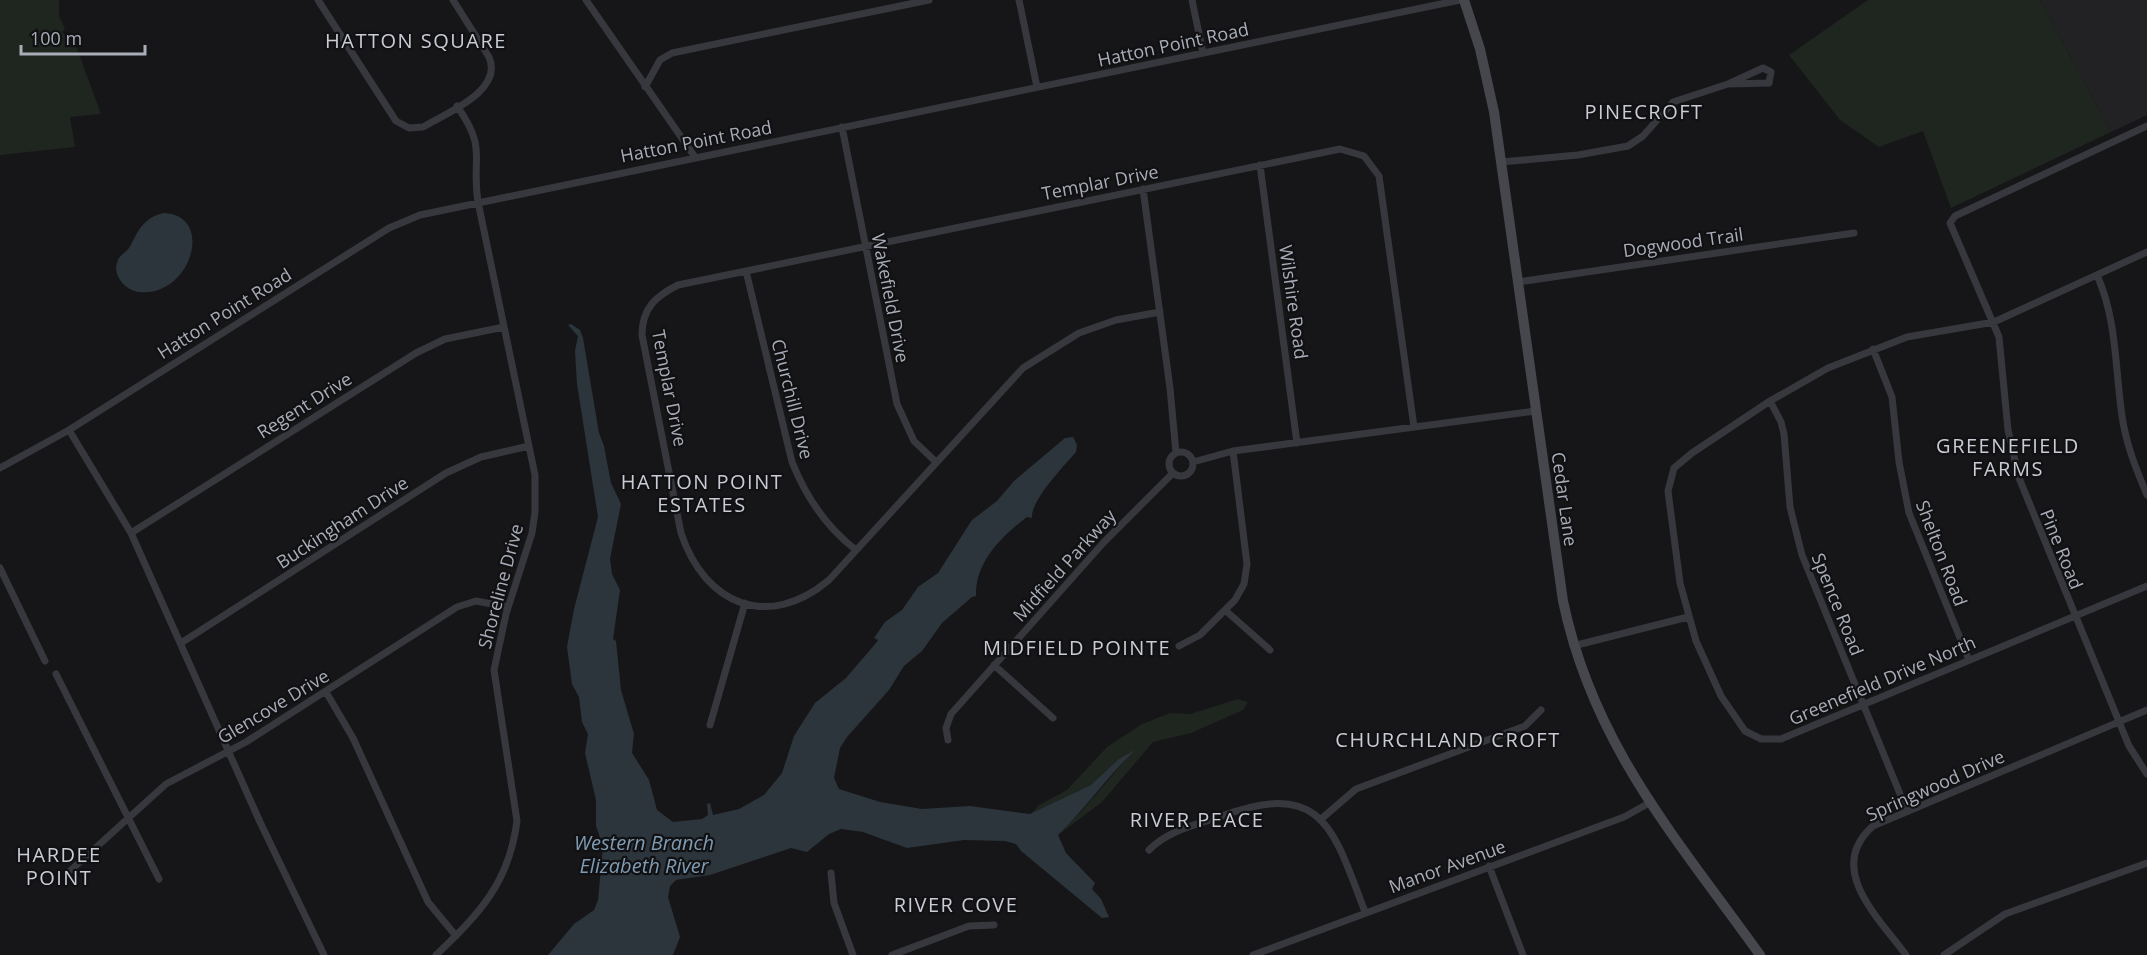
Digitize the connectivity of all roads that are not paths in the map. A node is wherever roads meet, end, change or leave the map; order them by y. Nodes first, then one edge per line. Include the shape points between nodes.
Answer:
1 (318, 0) edge
2 (453, 0) edge
3 (586, 0) edge
4 (928, 0) edge
5 (1019, 0) edge
6 (1192, 0) edge
7 (1462, 0) edge
8 (1203, 53) junction
9 (1728, 84) junction
10 (645, 87) junction
11 (1037, 87) junction
12 (457, 106) junction
13 (2147, 126) edge
14 (842, 127) junction
15 (695, 157) junction
16 (1501, 162) junction
17 (1260, 165) junction
18 (1143, 189) junction
19 (478, 202) junction
20 (1854, 233) dead end
21 (865, 246) junction
22 (2147, 252) edge
23 (746, 271) junction
24 (2097, 275) junction
25 (1518, 282) junction
26 (1160, 312) junction
27 (1994, 322) junction
28 (504, 327) junction
29 (1874, 349) junction
30 (1770, 401) junction
31 (1536, 411) junction
32 (1414, 427) junction
33 (69, 430) junction
34 (1298, 443) junction
35 (529, 447) junction
36 (1233, 452) junction
37 (1176, 453) junction
38 (936, 462) junction
39 (1193, 462) junction
40 (0, 468) edge
41 (1173, 473) junction
42 (2147, 495) edge
43 (131, 533) junction
44 (856, 550) junction
45 (0, 568) edge
46 (2147, 586) edge
47 (745, 603) junction
48 (508, 607) junction
49 (1225, 610) junction
50 (2074, 616) junction
51 (1688, 617) junction
52 (181, 643) junction
53 (1179, 646) dead end
54 (1573, 646) junction
55 (1270, 650) dead end
56 (1969, 660) junction
57 (45, 661) dead end
58 (994, 665) junction
59 (56, 674) dead end
60 (326, 692) junction
61 (1863, 705) junction
62 (1541, 710) dead end
63 (2147, 710) edge
64 (1053, 718) dead end
65 (2118, 722) junction
66 (710, 725) dead end
67 (948, 740) dead end
68 (229, 752) junction
69 (2147, 774) edge
70 (1651, 802) junction
71 (1907, 811) junction
72 (128, 818) junction
73 (1320, 820) junction
74 (1149, 850) dead end
75 (2147, 863) edge
76 (1489, 866) junction
77 (70, 871) dead end
78 (831, 873) dead end
79 (159, 879) dead end
80 (1365, 912) junction
81 (993, 925) dead end
82 (456, 936) junction
83 (324, 955) edge
84 (436, 955) edge
85 (853, 955) edge
86 (892, 955) edge
87 (1253, 955) edge
88 (1523, 955) edge
89 (1760, 955) edge
90 (1906, 955) edge
91 (1944, 955) edge

1 - 12 street via 400,125 423,127
2 - 12 street via 493,70 486,86
3 - 10 street
4 - 10 street via 672,53 660,60
5 - 11 street
6 - 8 street
7 - 8 street, Hatton Point Road
7 - 16 main road, Cedar Lane via 1487,77
8 - 11 street, Hatton Point Road
9 - 9 street via 1764,84 1772,77 1769,70 1758,69
9 - 16 street via 1673,102 1643,136 1628,146
10 - 15 street
11 - 14 street, Hatton Point Road
12 - 19 street, Shoreline Drive via 478,145
13 - 27 street, Pine Road via 1955,216 1950,224
14 - 15 street, Hatton Point Road
14 - 21 street, Wakefield Drive
15 - 19 street, Hatton Point Road
16 - 25 main road, Cedar Lane
17 - 18 street, Templar Drive
17 - 32 street, Templar Drive via 1340,149 1356,152 1375,168
17 - 34 street, Wilshire Road
18 - 21 street, Templar Drive
18 - 26 street
19 - 28 street, Shoreline Drive
19 - 33 street, Hatton Point Road via 420,215 389,228
20 - 25 street, Dogwood Trail
21 - 23 street, Templar Drive
21 - 38 street, Wakefield Drive via 901,417 914,441
22 - 24 street, Greenefield Drive North
23 - 44 street, Churchill Drive via 796,473 825,520
23 - 47 street, Templar Drive via 678,285 653,300 642,326 687,550 712,587
24 - 27 street, Greenefield Drive North
24 - 42 street via 2112,320 2128,445
25 - 31 main road, Cedar Lane
26 - 37 street
26 - 38 street, Templar Drive via 1100,325 1041,355 1016,374
27 - 29 street, Greenefield Drive North via 1930,331
27 - 50 street, Pine Road via 2002,354 2008,430 2019,478
28 - 35 street, Shoreline Drive
28 - 43 street, Regent Drive via 445,339 416,353
29 - 30 street, Greenefield Drive North via 1828,368
29 - 56 street, Shelton Road via 1892,397 1909,513
30 - 51 street, Greenefield Drive North via 1680,461 1671,475 1668,491
30 - 61 street, Spence Road via 1784,434 1791,507 1802,555
31 - 32 street
31 - 54 main road, Cedar Lane
32 - 34 street
33 - 40 street, Hatton Point Road
33 - 43 street
34 - 36 street
35 - 48 street, Shoreline Drive via 535,475 535,512 532,534
35 - 52 street, Buckingham Drive via 481,457 446,472
36 - 39 street
36 - 49 street via 1247,564 1244,584
37 - 39 street via 1184,452
37 - 41 street via 1170,459
38 - 44 street, Templar Drive
39 - 41 street via 1187,475
41 - 58 street, Midfield Parkway via 1104,542
43 - 52 street
44 - 47 street, Templar Drive via 829,580 806,597 782,605
45 - 57 street
46 - 50 street, Greenefield Drive North
47 - 66 street
48 - 60 street, Glencove Drive via 485,601 465,603
48 - 82 street, Shoreline Drive via 494,670 517,820 505,871 496,889
49 - 53 street via 1200,635
49 - 55 street
50 - 56 street, Greenefield Drive North
50 - 65 street, Pine Road
51 - 54 street
51 - 61 street, Greenefield Drive North via 1721,696 1753,736 1781,739
52 - 68 street
54 - 70 main road, Cedar Lane via 1610,737
56 - 61 street, Greenefield Drive North
58 - 64 street
58 - 67 street, Midfield Parkway via 951,714 946,728
59 - 72 street
60 - 68 street, Glencove Drive
60 - 82 street via 353,738 428,902
61 - 71 street, Spence Road
62 - 73 street via 1525,726 1356,789
63 - 65 street, Springwood Drive
65 - 69 street, Pine Road
65 - 71 street, Springwood Drive
68 - 72 street, Glencove Drive via 172,780
68 - 83 street
70 - 76 street, Manor Avenue via 1624,817
70 - 89 main road, Cedar Lane
71 - 90 street, Springwood Drive via 1865,834 1853,860 1858,888
72 - 77 street, Glencove Drive
72 - 79 street
73 - 74 street via 1290,804 1258,803 1170,835
73 - 80 street via 1336,837
75 - 91 street via 2005,914
76 - 80 street, Manor Avenue
76 - 88 street
78 - 85 street via 834,903
80 - 87 street, Manor Avenue
81 - 86 street via 969,926
82 - 84 street, Shoreline Drive

